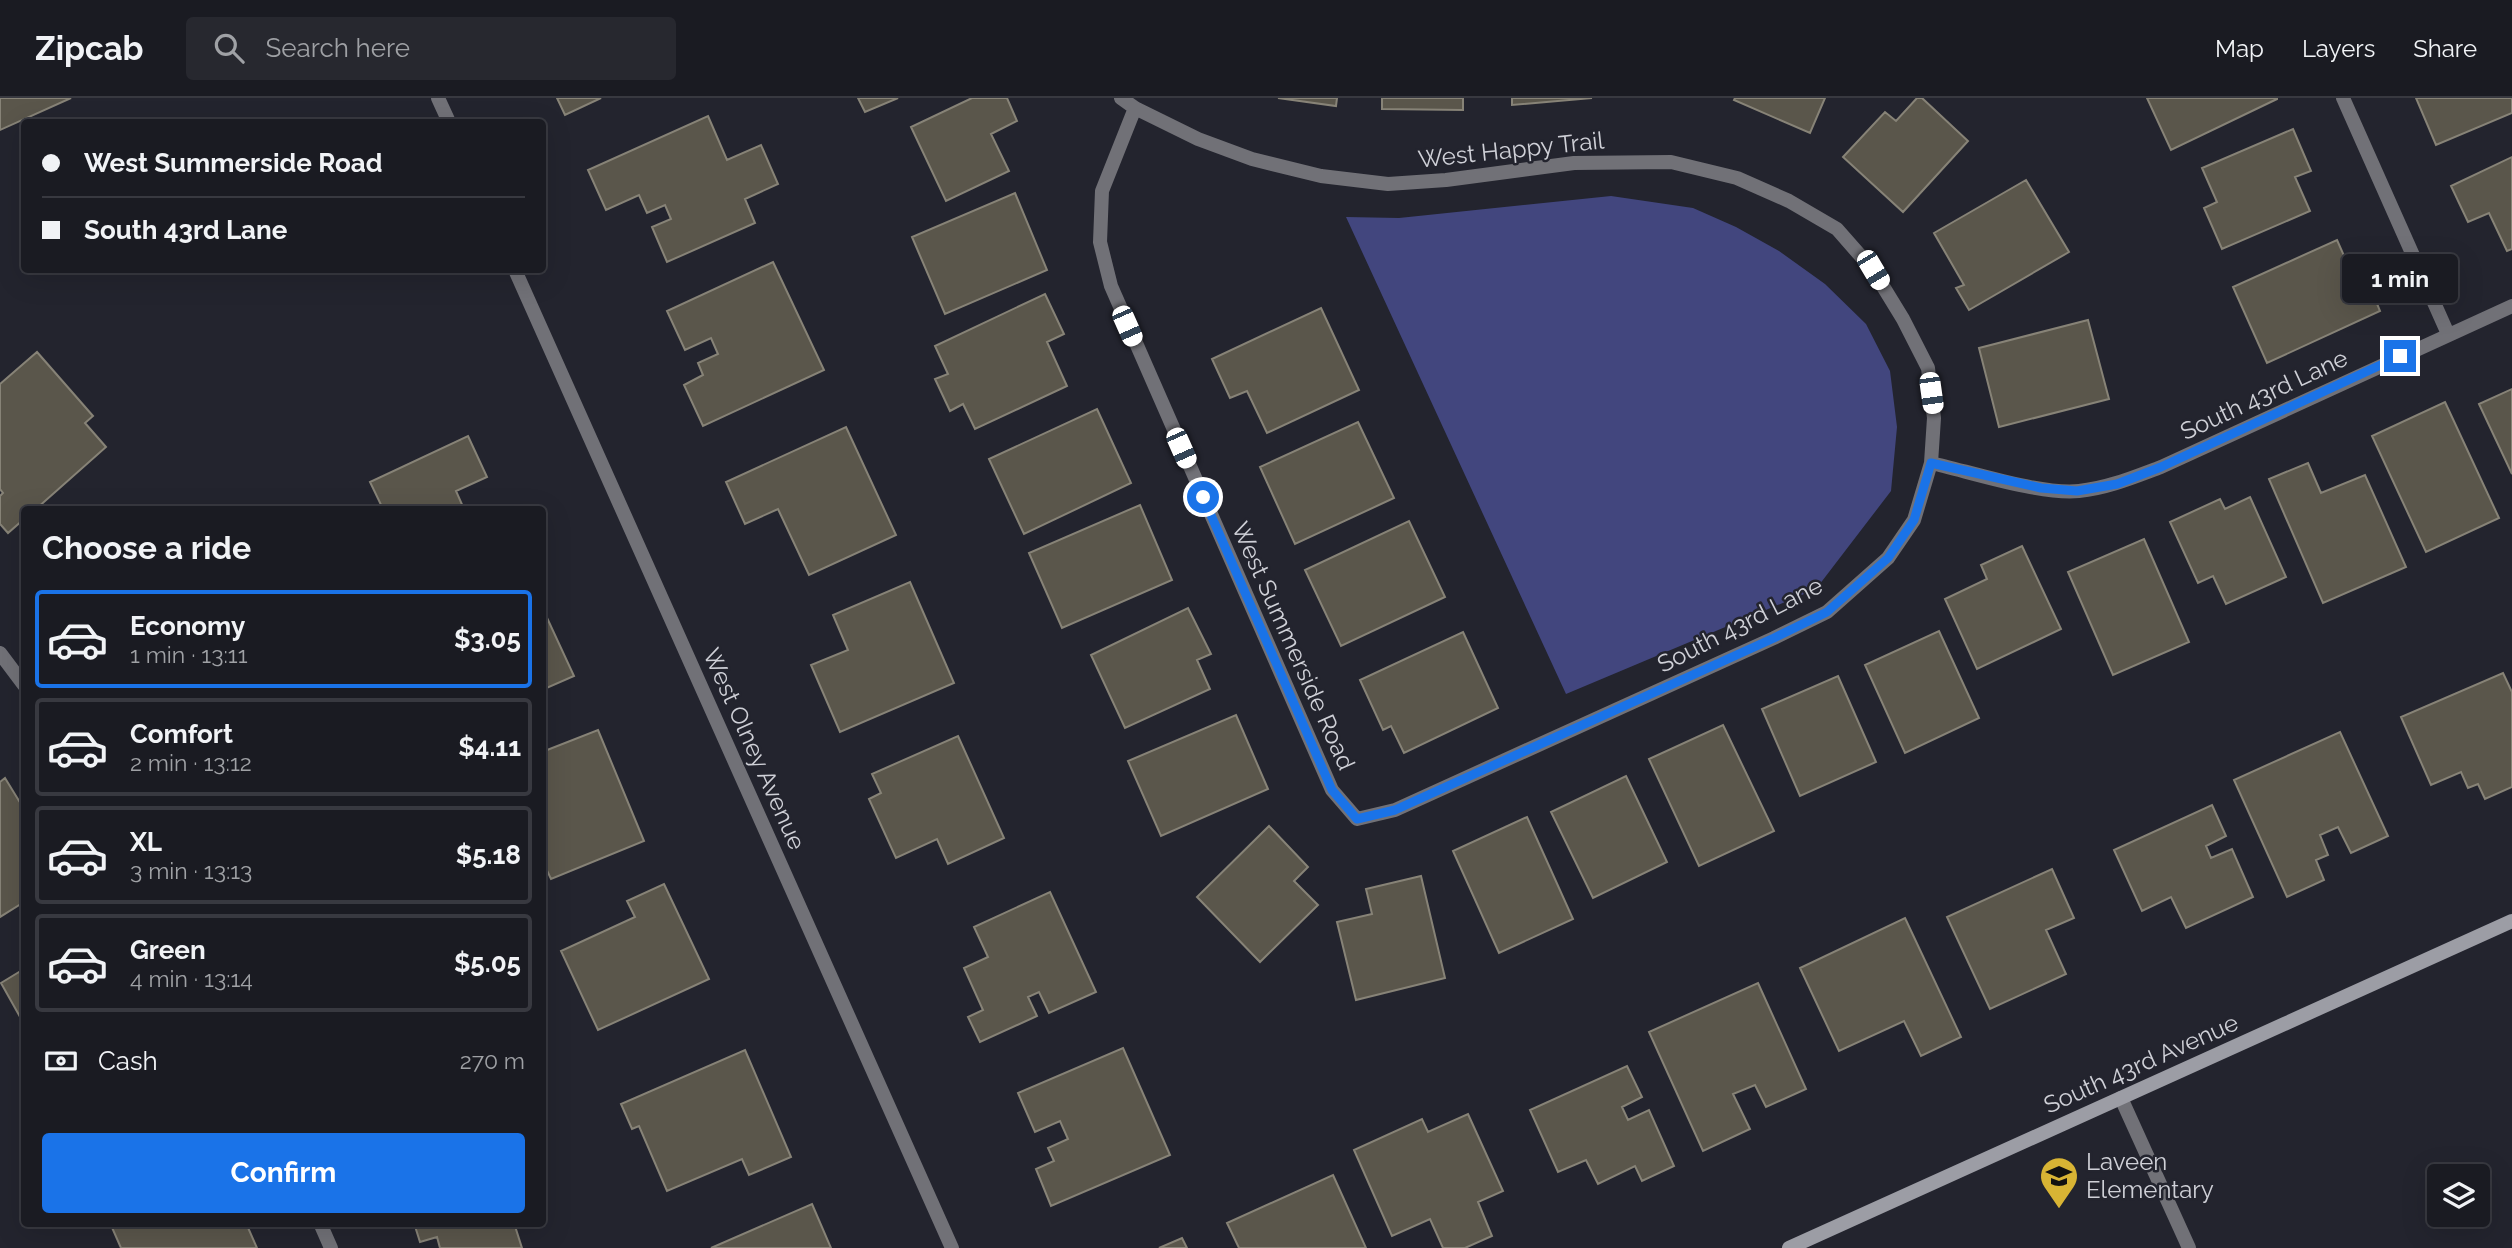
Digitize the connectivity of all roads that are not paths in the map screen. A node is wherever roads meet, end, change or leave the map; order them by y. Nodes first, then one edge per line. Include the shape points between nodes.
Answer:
1 (438, 98) edge
2 (1121, 98) edge
3 (2343, 98) edge
4 (1135, 108) junction
5 (448, 119) edge
6 (515, 273) edge
7 (2512, 306) edge
8 (2448, 334) junction
9 (1931, 463) junction
10 (0, 653) edge
11 (21, 681) edge
12 (1357, 819) joint
13 (2512, 921) edge
14 (2121, 1098) junction
15 (322, 1227) edge
16 (331, 1248) edge
17 (952, 1248) edge
18 (1788, 1248) edge
19 (2189, 1248) edge

1 - 5 street
2 - 4 street
3 - 8 street
4 - 9 street, West Happy Trail via 1252,159 1321,176 1388,184 1574,163 1671,162 1737,178 1789,201 1837,229 1873,270 1903,319 1928,368 1934,418
4 - 12 street, West Summerside Road via 1102,191 1100,242 1111,286 1332,790
6 - 17 street, West Olney Avenue
7 - 8 street, South 43rd Lane
8 - 9 street, South 43rd Lane via 2117,484 2077,491 2041,488
9 - 12 street, South 43rd Lane via 1914,520 1888,558 1827,612 1395,810
10 - 11 street
13 - 14 street, South 43rd Avenue
14 - 18 street, South 43rd Avenue
14 - 19 street
15 - 16 street

